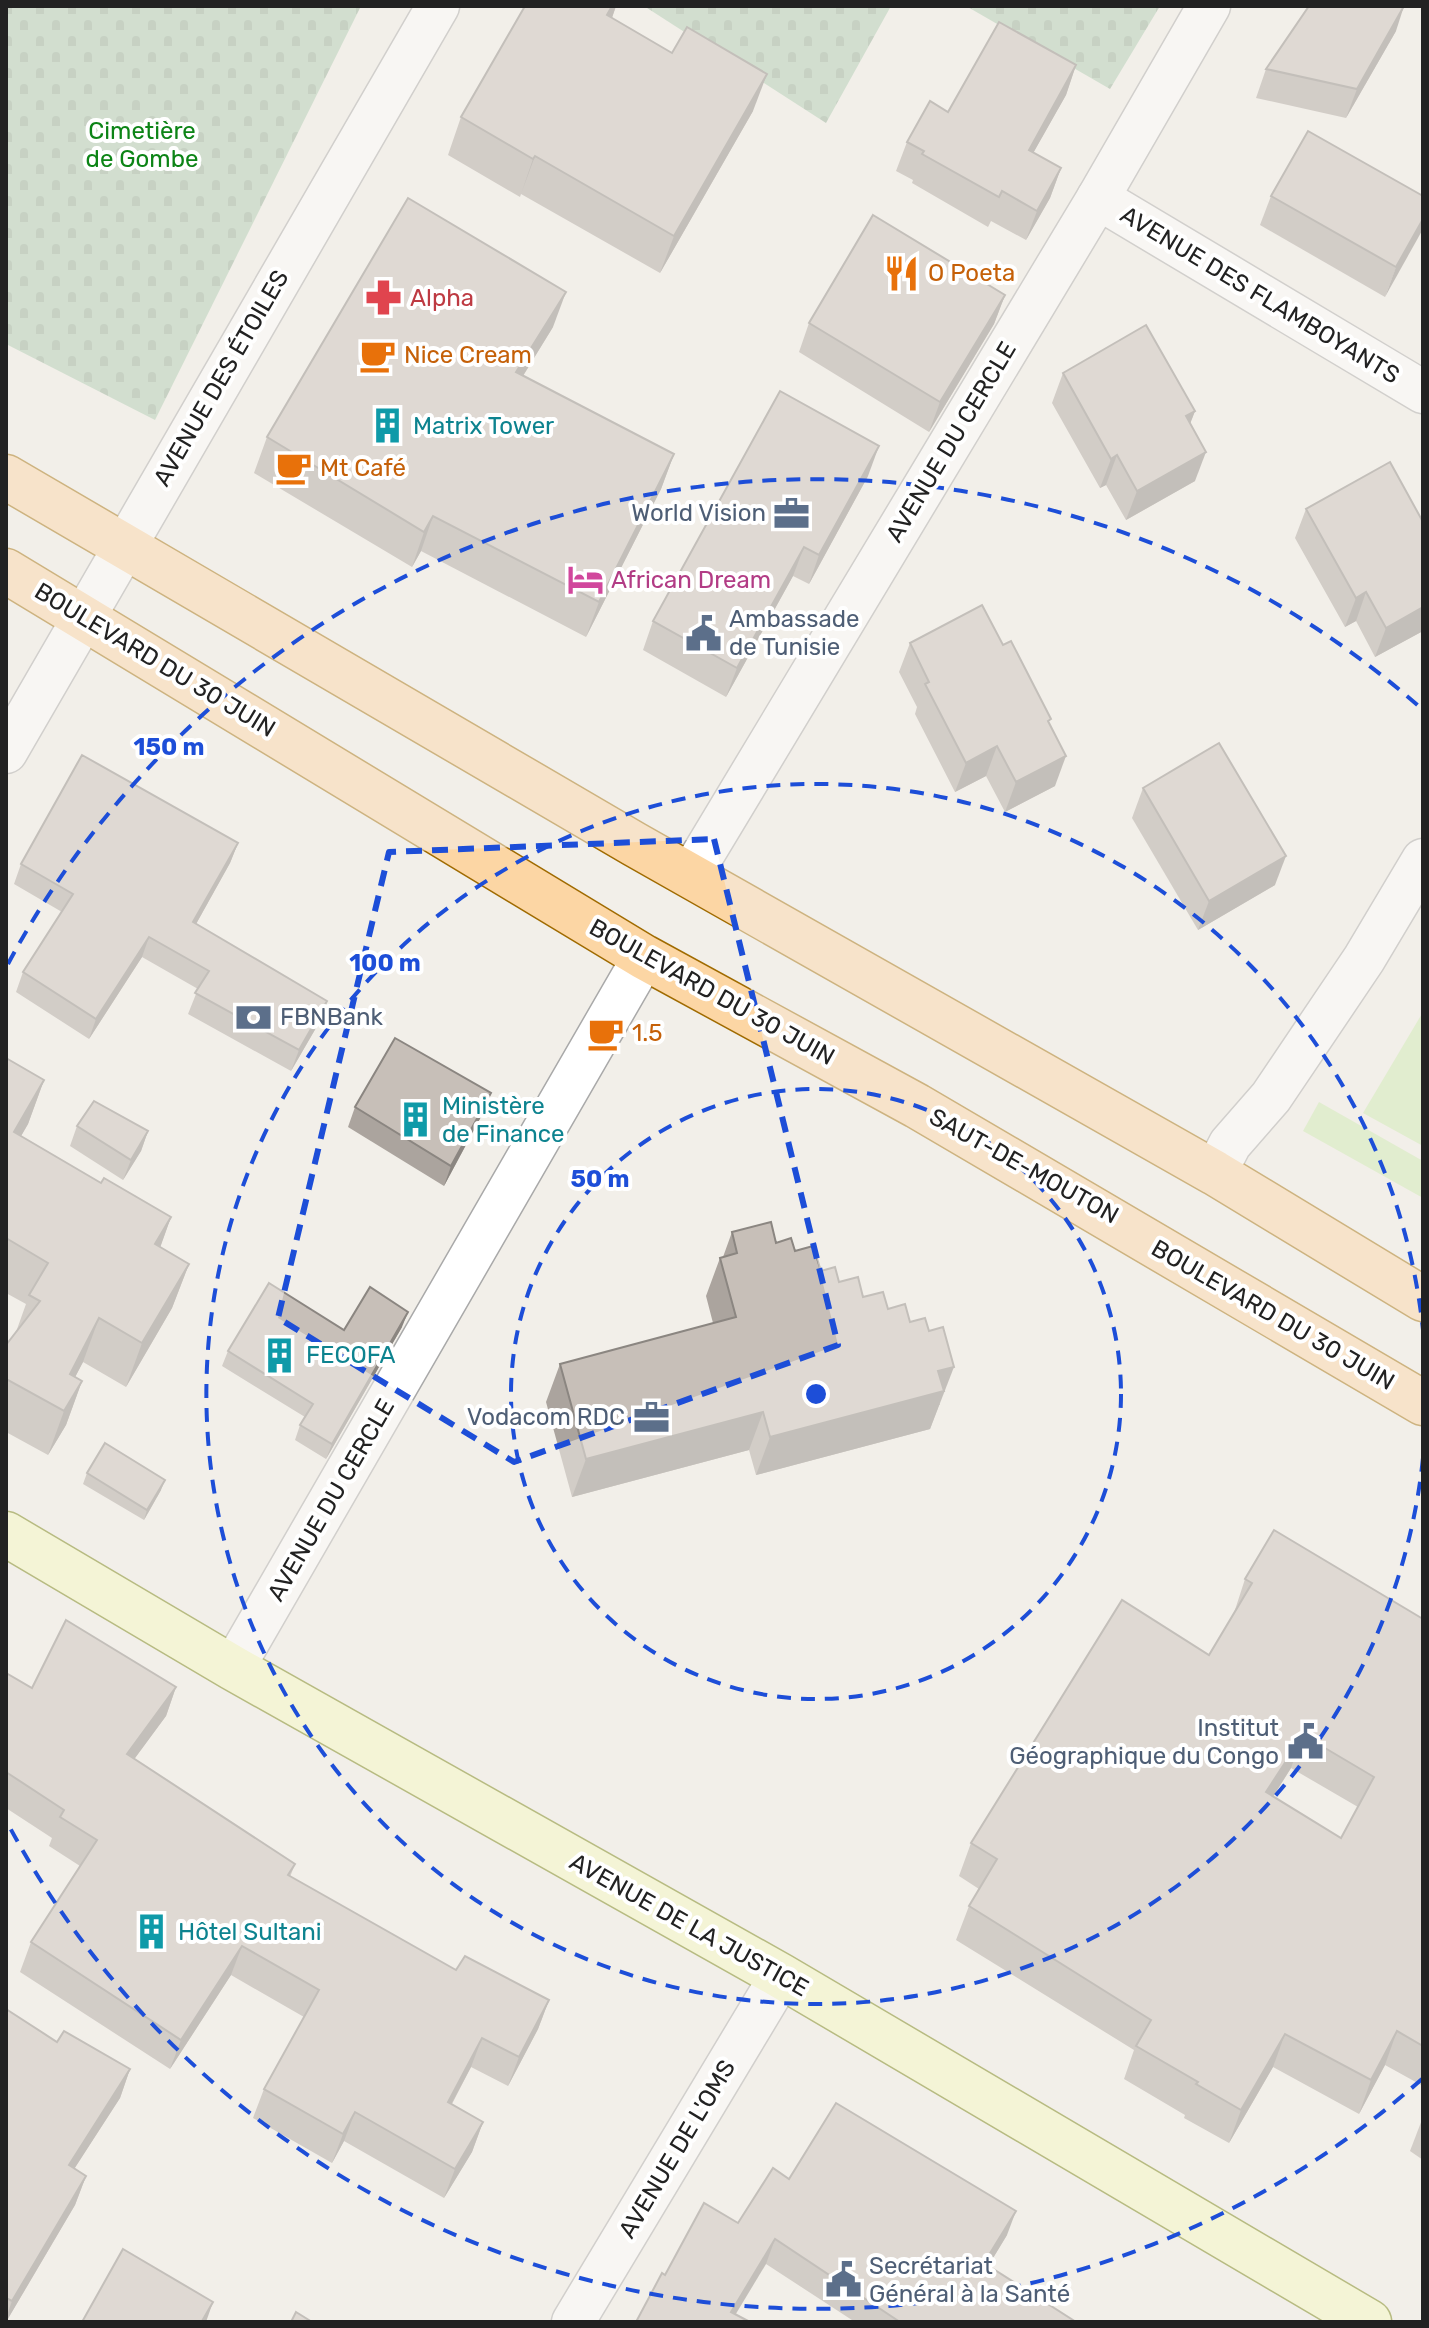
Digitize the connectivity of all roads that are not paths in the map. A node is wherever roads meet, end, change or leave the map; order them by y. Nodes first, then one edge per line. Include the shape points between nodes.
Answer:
1 (438, 6) edge
2 (1209, 6) edge
3 (1098, 198) junction
4 (1423, 392) edge
5 (6, 477) edge
6 (123, 547) junction
7 (6, 571) edge
8 (84, 616) junction
9 (6, 752) edge
10 (1423, 860) edge
11 (690, 876) junction
12 (644, 957) junction
13 (952, 1025) junction
14 (917, 1106) junction
15 (1215, 1173) junction
16 (1423, 1299) edge
17 (1423, 1313) edge
18 (1423, 1391) edge
19 (1423, 1403) edge
20 (6, 1534) edge
21 (233, 1668) junction
22 (781, 1976) junction
23 (573, 2322) edge
24 (1369, 2322) edge

1 - 6 street, AVENUE DES ÉTOILES
2 - 3 street, AVENUE DU CERCLE
3 - 4 street, AVENUE DES FLAMBOYANTS
3 - 11 street, AVENUE DU CERCLE
5 - 6 main road
6 - 8 street, AVENUE DES ÉTOILES
6 - 11 main road
7 - 8 main road, BOULEVARD DU 30 JUIN
8 - 9 street, AVENUE DES ÉTOILES
8 - 12 main road, BOULEVARD DU 30 JUIN
10 - 15 street via 1364,959 1271,1097 1230,1144
11 - 13 main road
12 - 14 main road, BOULEVARD DU 30 JUIN
12 - 21 street, AVENUE DU CERCLE
13 - 15 main road
13 - 17 main road
14 - 18 main road, SAUT-DE-MOUTON
14 - 19 main road, BOULEVARD DU 30 JUIN
15 - 16 main road
20 - 21 main road, AVENUE DE LA JUSTICE
21 - 22 main road, AVENUE DE LA JUSTICE
22 - 23 street, AVENUE DE L'OMS
22 - 24 main road, AVENUE DE LA JUSTICE

